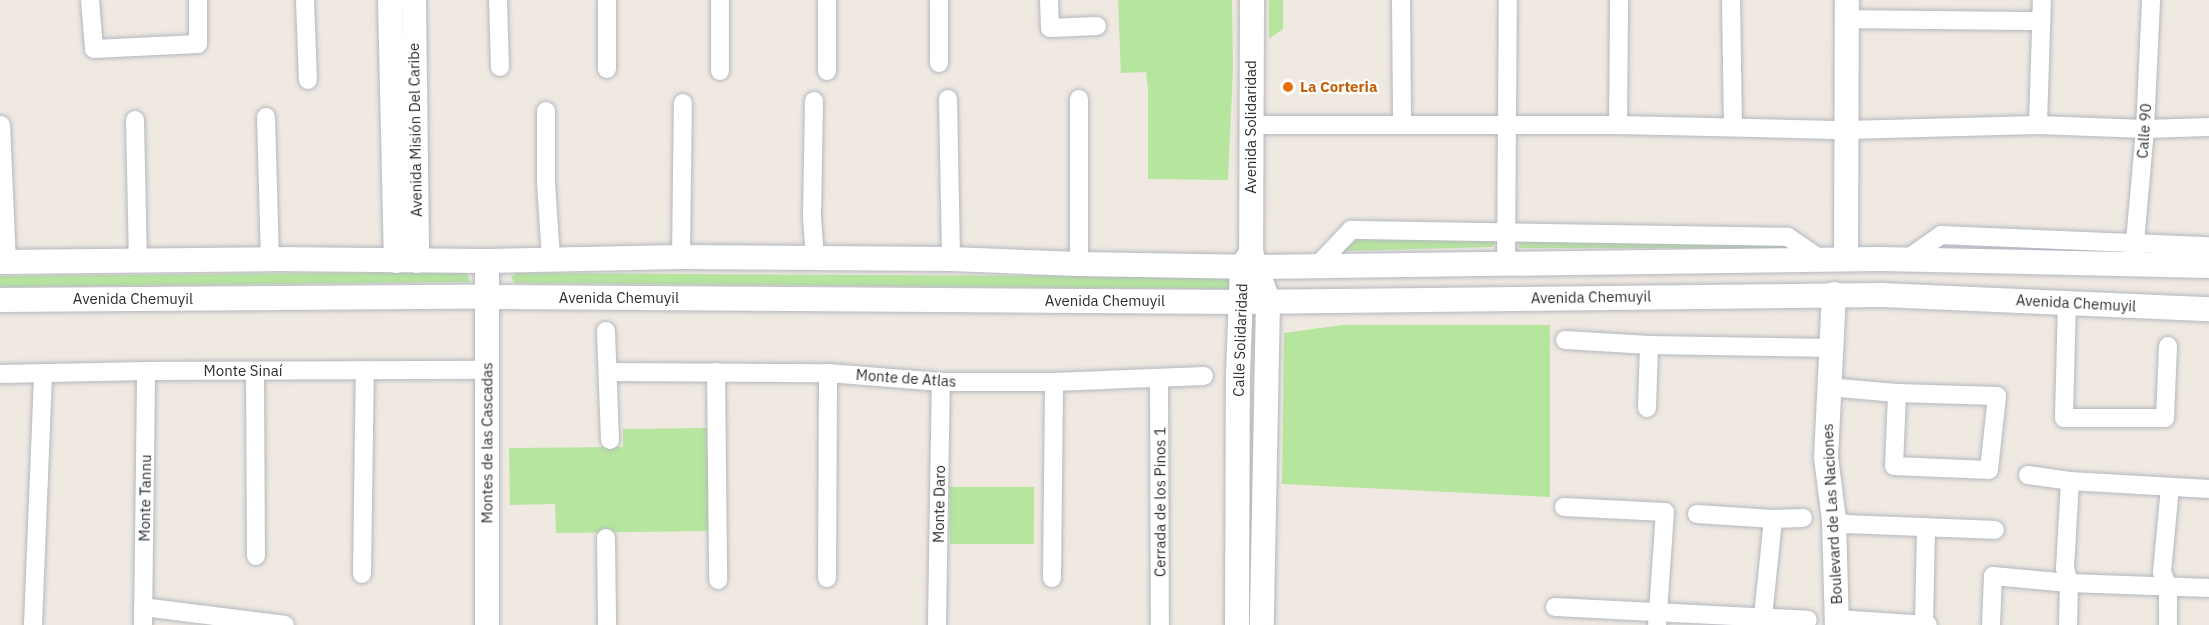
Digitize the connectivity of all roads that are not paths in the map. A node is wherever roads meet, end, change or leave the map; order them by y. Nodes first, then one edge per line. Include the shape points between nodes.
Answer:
1 (90, 0) edge
2 (198, 0) edge
3 (305, 0) edge
4 (390, 0) edge
5 (414, 0) edge
6 (498, 0) edge
7 (607, 0) edge
8 (720, 0) edge
9 (827, 0) edge
10 (939, 0) edge
11 (1049, 0) edge
12 (1252, 0) edge
13 (1401, 0) edge
14 (1508, 0) edge
15 (1619, 0) edge
16 (1731, 0) edge
17 (2042, 0) edge
18 (2151, 0) edge
19 (1847, 9) edge
20 (2041, 21) junction
21 (1097, 26) dead end
22 (939, 63) dead end
23 (500, 67) dead end
24 (607, 69) dead end
25 (720, 71) dead end
26 (827, 71) dead end
27 (308, 80) dead end
28 (948, 99) dead end
29 (1079, 99) dead end
30 (814, 101) dead end
31 (683, 103) dead end
32 (546, 111) dead end
33 (266, 117) dead end
34 (135, 120) dead end
35 (1402, 123) junction
36 (2, 124) dead end
37 (1250, 125) junction
38 (1508, 125) junction
39 (1618, 125) junction
40 (2038, 125) junction
41 (1733, 127) junction
42 (2209, 127) edge
43 (2145, 129) junction
44 (1846, 130) junction
45 (1508, 231) junction
46 (2209, 246) edge
47 (2134, 252) junction
48 (681, 257) junction
49 (815, 258) junction
50 (270, 259) junction
51 (551, 259) junction
52 (951, 259) junction
53 (138, 260) junction
54 (1834, 260) junction
55 (407, 261) junction
56 (487, 261) junction
57 (3, 262) edge
58 (1250, 262) junction
59 (1506, 263) junction
60 (1079, 264) junction
61 (1317, 266) junction
62 (2209, 266) edge
63 (1834, 294) junction
64 (487, 297) junction
65 (0, 300) edge
66 (1268, 300) junction
67 (1241, 302) junction
68 (2067, 302) junction
69 (2209, 309) edge
70 (606, 331) dead end
71 (1565, 340) dead end
72 (1649, 345) junction
73 (2168, 346) dead end
74 (1833, 348) junction
75 (365, 370) junction
76 (487, 370) junction
77 (146, 371) junction
78 (255, 371) junction
79 (608, 372) junction
80 (716, 372) junction
81 (43, 373) junction
82 (828, 373) junction
83 (0, 374) edge
84 (1204, 376) dead end
85 (1159, 379) junction
86 (941, 382) junction
87 (1054, 382) junction
88 (1827, 387) junction
89 (1897, 393) junction
90 (1647, 408) dead end
91 (610, 440) dead end
92 (2028, 475) dead end
93 (2070, 481) junction
94 (2170, 488) junction
95 (2209, 489) edge
96 (1564, 507) dead end
97 (1697, 514) dead end
98 (1803, 518) dead end
99 (1773, 519) junction
100 (1834, 520) junction
101 (1926, 527) junction
102 (1995, 530) dead end
103 (606, 538) dead end
104 (256, 556) dead end
105 (362, 574) dead end
106 (827, 578) dead end
107 (1052, 578) dead end
108 (718, 580) dead end
109 (2069, 583) junction
110 (2168, 588) junction
111 (2209, 588) edge
112 (143, 607) junction
113 (1555, 607) dead end
114 (1763, 617) junction
115 (1657, 619) edge
116 (1808, 620) dead end
117 (1837, 622) edge
118 (255, 623) edge
119 (33, 625) edge
120 (143, 625) edge
121 (285, 625) edge
122 (487, 625) edge
123 (607, 625) edge
124 (937, 625) edge
125 (1160, 625) edge
126 (1236, 625) edge
127 (1262, 625) edge
128 (1926, 625) edge
129 (1991, 625) edge
130 (2068, 625) edge
131 (2168, 625) edge

1 - 2 street via 94,48 198,44
3 - 27 street
4 - 55 main road, Avenida Misión Del Caribe
5 - 55 main road, Avenida Misión Del Caribe
6 - 23 street
7 - 24 street
8 - 25 street
9 - 26 street
10 - 22 street
11 - 21 street via 1050,28
12 - 37 main road, Avenida Solidaridad
13 - 35 street
14 - 38 street
15 - 39 street
16 - 41 street
17 - 20 street
18 - 43 street, Calle 90
19 - 20 street
19 - 44 main road
20 - 40 street
28 - 52 street
29 - 60 street
30 - 49 street
31 - 48 street
32 - 51 street
33 - 50 street
34 - 53 street
35 - 37 street
35 - 38 street
36 - 57 street
37 - 58 main road, Avenida Solidaridad
38 - 39 street
38 - 45 street
39 - 41 street
40 - 43 street
40 - 44 street
41 - 44 street
42 - 43 street
43 - 47 street, Calle 90
44 - 54 main road
45 - 54 street via 1788,237
45 - 59 street
45 - 61 street via 1351,230
46 - 47 street
47 - 54 main road
47 - 62 main road
48 - 49 main road
48 - 51 main road
49 - 52 main road
50 - 53 main road
50 - 55 main road
51 - 56 main road
52 - 60 main road
53 - 57 main road
54 - 59 main road
55 - 56 main road
56 - 64 main road, Montes de las Cascadas
58 - 60 main road
58 - 61 main road
58 - 66 main road, Calle Solidaridad
58 - 67 main road, Calle Solidaridad
59 - 61 main road
63 - 66 main road, Avenida Chemuyil
63 - 68 main road, Avenida Chemuyil
63 - 74 main road, Boulevard de Las Naciones
64 - 65 main road, Avenida Chemuyil
64 - 67 main road, Avenida Chemuyil
64 - 76 main road, Montes de las Cascadas
66 - 67 main road, Avenida Chemuyil
66 - 127 main road, Calle Solidaridad
67 - 126 main road, Calle Solidaridad
68 - 69 main road, Avenida Chemuyil
68 - 73 street via 2064,418 2165,418
70 - 79 street
71 - 72 street
72 - 74 street
72 - 90 street
74 - 88 main road, Boulevard de Las Naciones
75 - 76 street, Monte Sinaí
75 - 78 street, Monte Sinaí
75 - 105 street
76 - 122 main road, Montes de las Cascadas
77 - 78 street, Monte Sinaí
77 - 81 street, Monte Sinaí
77 - 112 street, Monte Tannu
78 - 104 street
79 - 80 street, Monte de Atlas
79 - 91 street
80 - 82 street, Monte de Atlas
80 - 108 street
81 - 83 street, Monte Sinaí
81 - 119 street
82 - 86 street, Monte de Atlas
82 - 106 street
84 - 85 street, Monte de Atlas
85 - 87 street, Monte de Atlas
85 - 125 street, Cerrada de los Pinos 1
86 - 87 street, Monte de Atlas
86 - 124 street, Monte Daro
87 - 107 street
88 - 89 street
88 - 100 main road, Boulevard de Las Naciones via 1826,458
89 - 89 street via 1894,466 1989,470 1996,396
92 - 93 street
93 - 94 street
93 - 109 street via 2065,568
94 - 95 street
94 - 110 street via 2162,572
96 - 115 street via 1665,512
97 - 99 street
98 - 99 street
99 - 114 street
100 - 101 street via 1847,524
100 - 117 main road, Boulevard de Las Naciones
101 - 102 street
101 - 128 street
103 - 123 street
109 - 110 street
109 - 129 street via 1993,576
109 - 130 street
110 - 111 street
110 - 131 street
112 - 118 street
112 - 120 street, Monte Tannu
113 - 115 street
114 - 115 street
114 - 116 street
117 - 128 street
118 - 121 street

